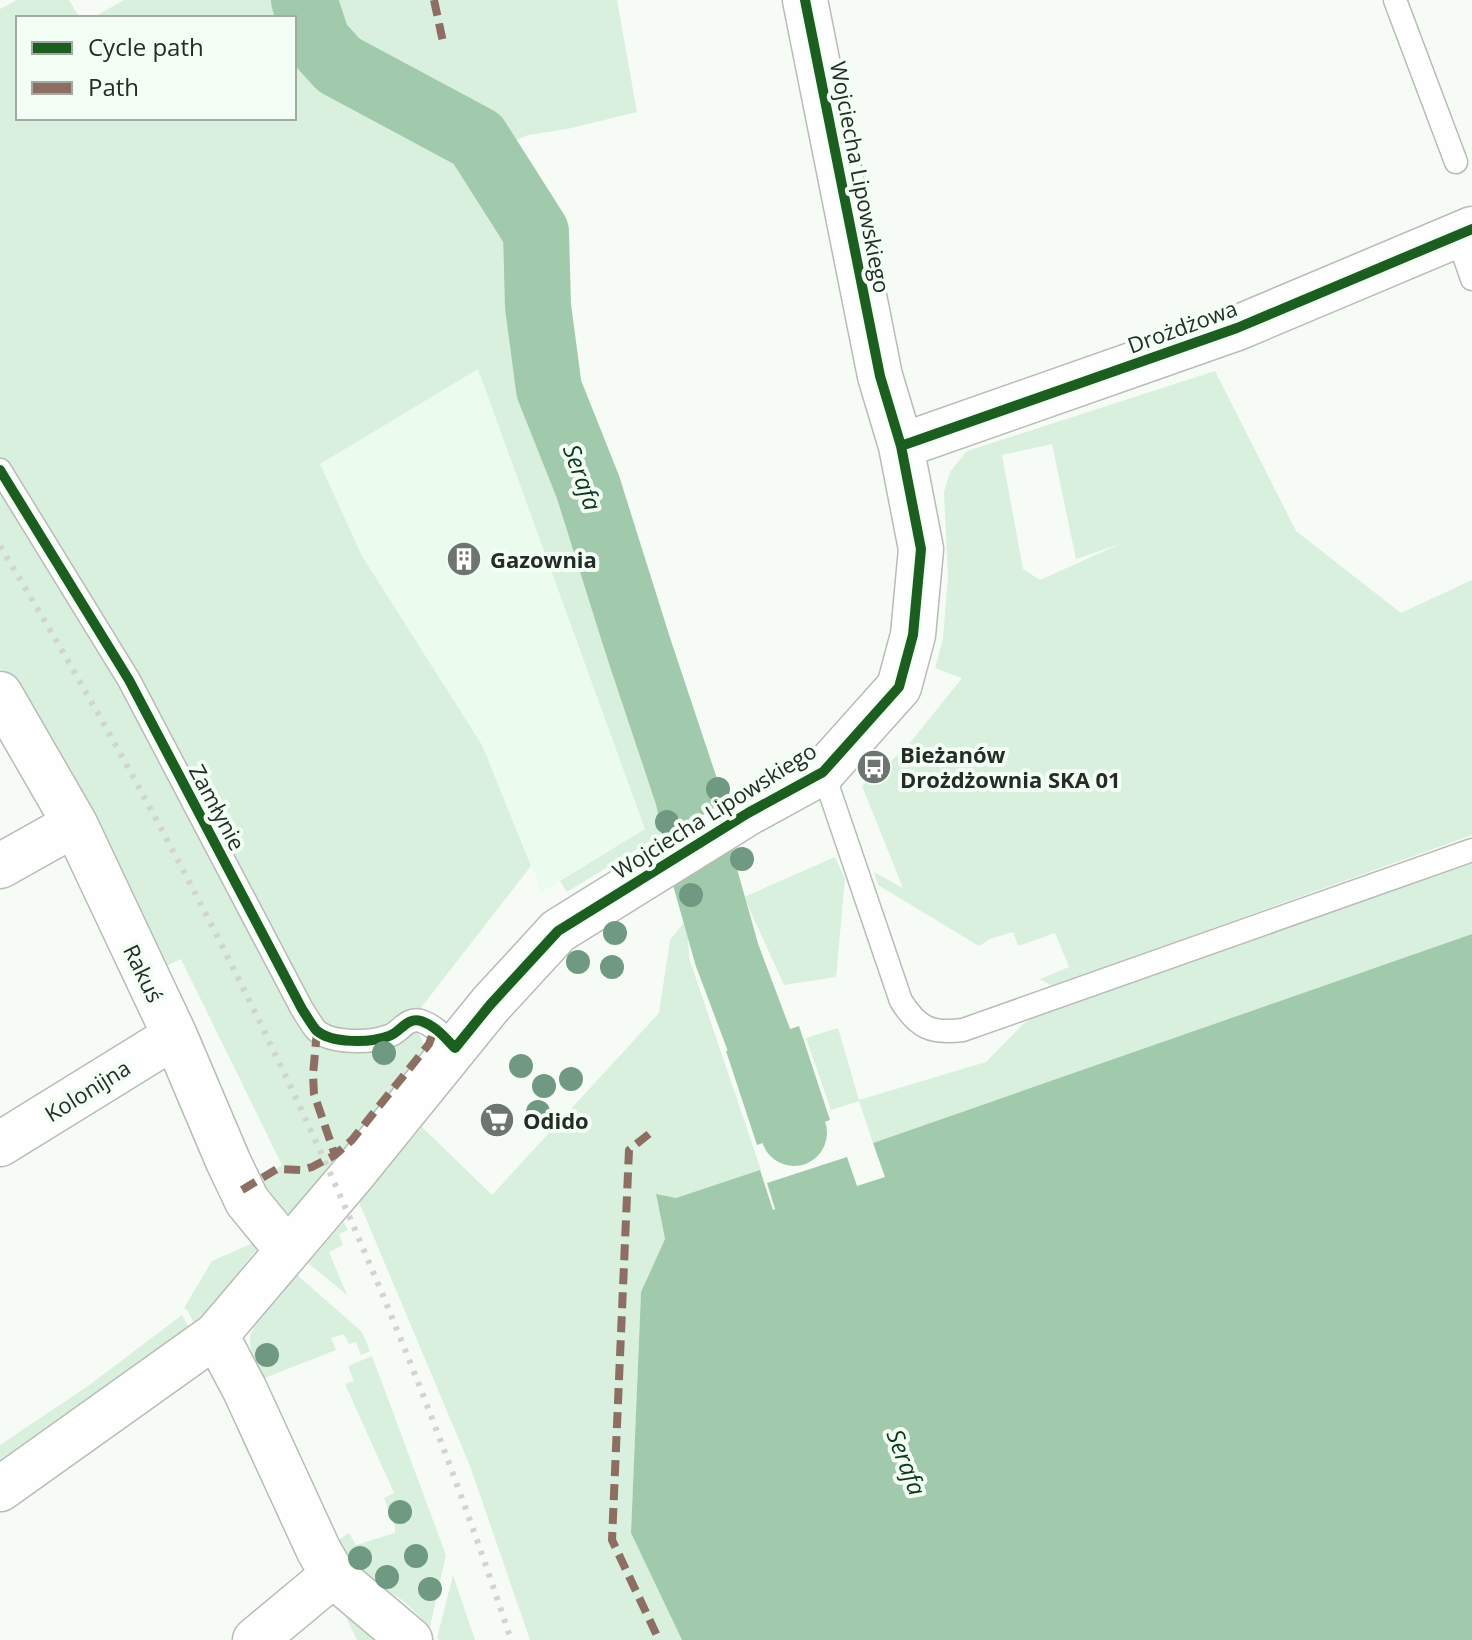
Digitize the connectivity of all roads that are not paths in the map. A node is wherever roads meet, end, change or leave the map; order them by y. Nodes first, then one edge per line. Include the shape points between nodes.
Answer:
1 (805, 0) edge
2 (1402, 2) edge
3 (1456, 162) dead end
4 (1464, 232) edge
5 (1472, 279) edge
6 (901, 446) junction
7 (0, 470) edge
8 (0, 694) edge
9 (823, 772) junction
10 (75, 824) junction
11 (1472, 850) edge
12 (0, 866) edge
13 (175, 1036) junction
14 (455, 1048) junction
15 (0, 1144) edge
16 (287, 1250) junction
17 (216, 1335) junction
18 (0, 1489) edge
19 (333, 1575) junction
20 (255, 1640) edge
21 (410, 1640) edge

1 - 6 street, Wojciecha Lipowskiego via 880,376
2 - 3 lane
4 - 5 lane
4 - 6 street, Drożdżowa via 1237,328
6 - 9 street, Wojciecha Lipowskiego via 921,549 913,635 899,687
7 - 14 lane, Zamłynie via 129,680 317,1031 361,1041 392,1035 404,1023 418,1020
8 - 10 street, Rakuś
9 - 11 lane via 901,1001 925,1028 944,1032 963,1030
9 - 14 street, Wojciecha Lipowskiego via 558,931
10 - 12 street
10 - 13 street, Rakuś
13 - 15 street, Kolonijna
13 - 16 street, Rakuś via 247,1201
14 - 16 street, Wojciecha Lipowskiego
16 - 17 street, Wojciecha Lipowskiego
17 - 18 street, Wojciecha Lipowskiego
17 - 19 street
19 - 20 street
19 - 21 street

